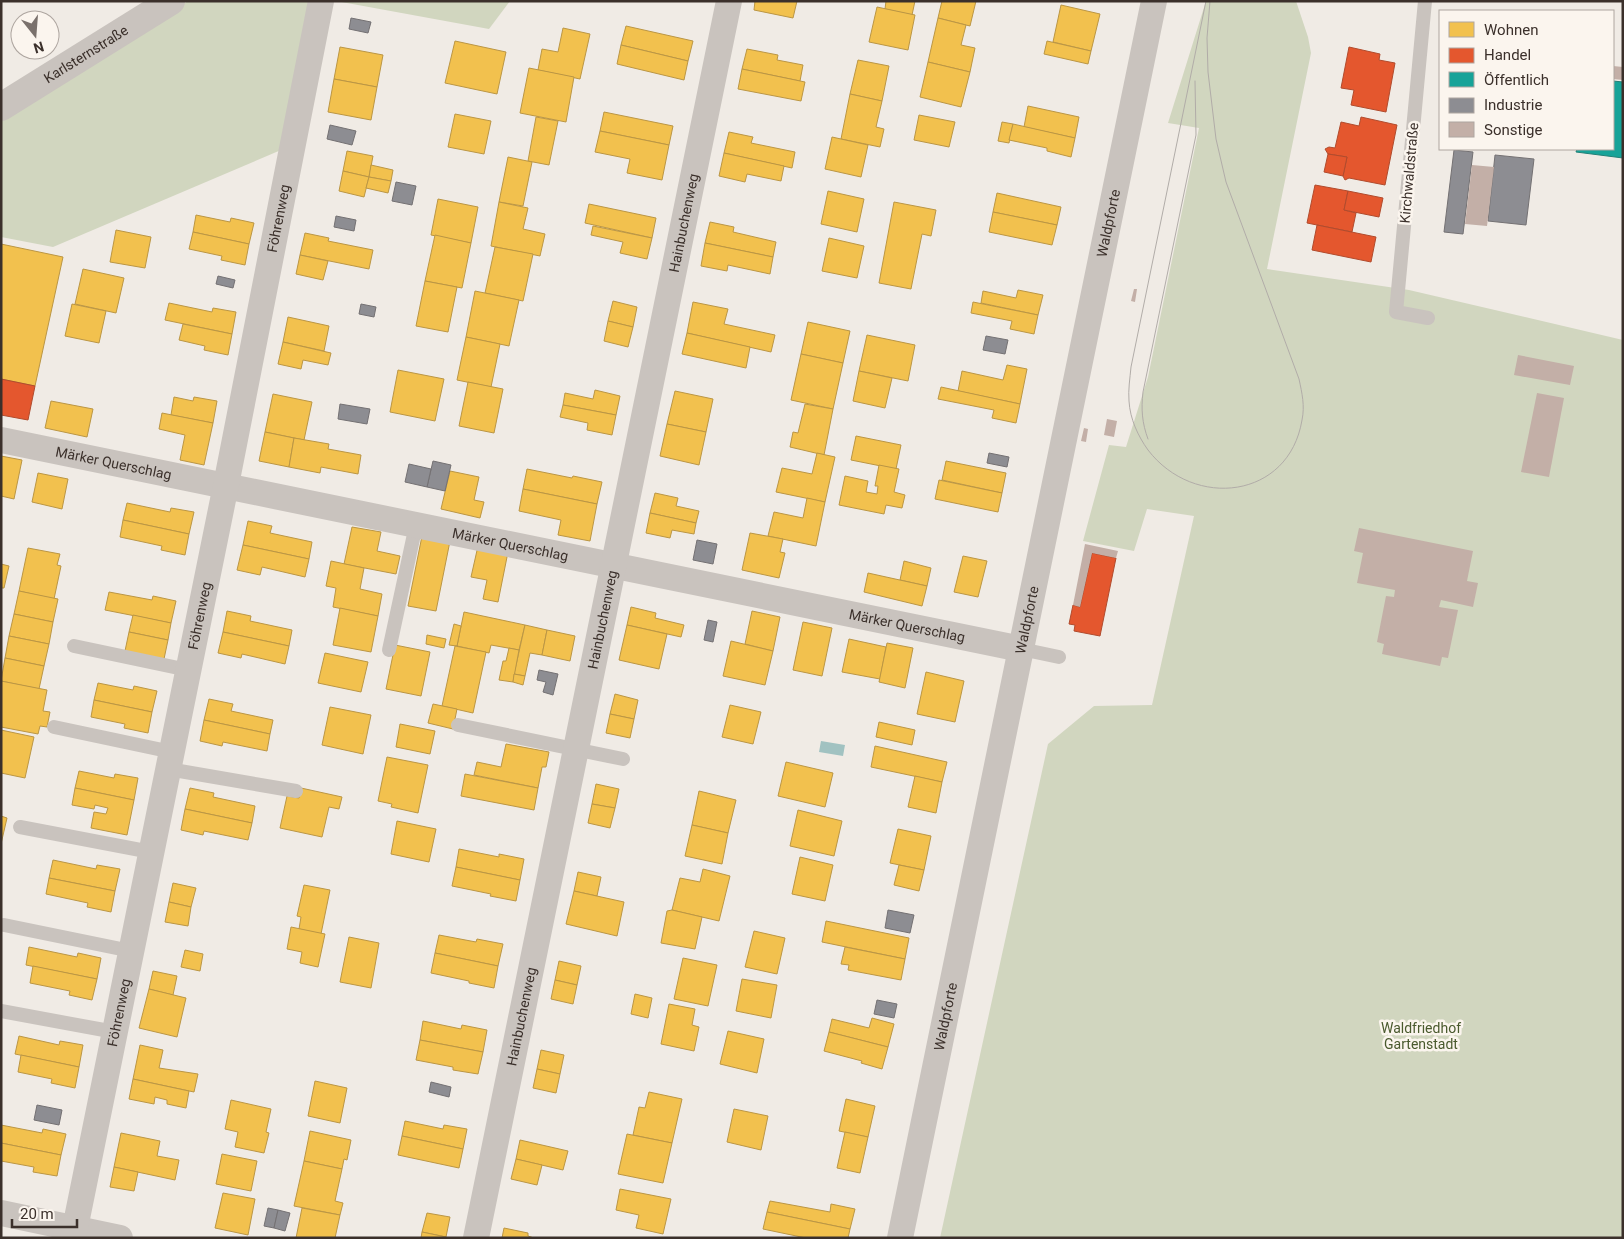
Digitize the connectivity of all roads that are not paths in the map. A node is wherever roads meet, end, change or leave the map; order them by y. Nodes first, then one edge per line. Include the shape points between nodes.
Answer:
1 (170, 1) edge
2 (320, 1) edge
3 (729, 1) edge
4 (1154, 1) edge
5 (1425, 1) edge
6 (1, 107) edge
7 (1428, 318) dead end
8 (1, 440) edge
9 (226, 485) junction
10 (416, 524) junction
11 (614, 566) junction
12 (74, 646) dead end
13 (1021, 649) junction
14 (389, 650) dead end
15 (1059, 657) dead end
16 (188, 670) junction
17 (458, 725) dead end
18 (54, 726) dead end
19 (576, 749) junction
20 (623, 758) dead end
21 (170, 761) junction
22 (296, 791) dead end
23 (20, 827) dead end
24 (151, 852) junction
25 (4, 925) dead end
26 (131, 951) junction
27 (1, 1010) edge
28 (115, 1032) junction
29 (1, 1213) edge
30 (74, 1233) edge
31 (120, 1238) edge
32 (476, 1238) edge
33 (900, 1238) edge

1 - 6 street, Karlsternstraße
2 - 9 street, Föhrenweg
3 - 11 street, Hainbuchenweg
4 - 13 street, Waldpforte
5 - 7 lane, Kirchwaldstraße via 1396,312
8 - 9 street, Märker Querschlag
9 - 10 street, Märker Querschlag
9 - 16 street, Föhrenweg
10 - 11 street, Märker Querschlag
10 - 14 lane
11 - 13 street, Märker Querschlag
11 - 19 street, Hainbuchenweg
12 - 16 lane
13 - 15 lane
13 - 33 street, Waldpforte
16 - 21 street, Föhrenweg
17 - 19 lane
18 - 21 lane
19 - 20 lane
19 - 32 street, Hainbuchenweg
21 - 22 lane
21 - 24 street, Föhrenweg
23 - 24 lane
24 - 26 street, Föhrenweg
25 - 26 lane
26 - 28 street, Föhrenweg
27 - 28 lane
28 - 30 street, Föhrenweg
29 - 30 street
30 - 31 street

